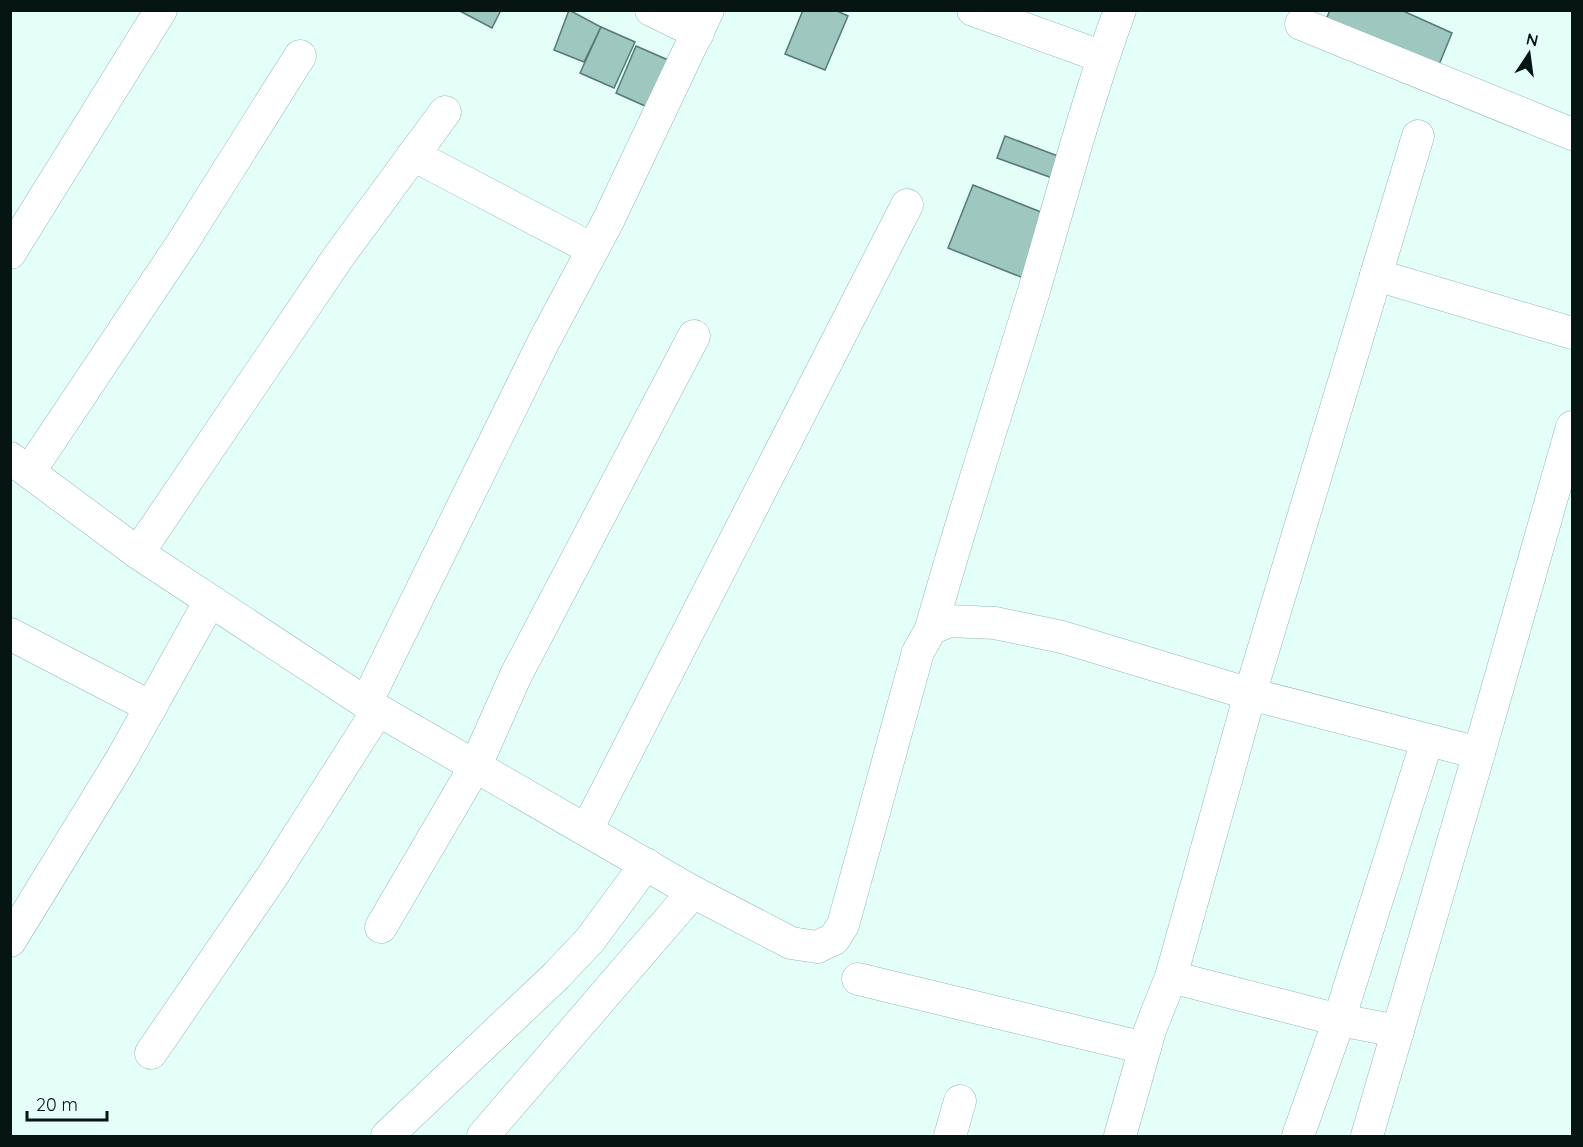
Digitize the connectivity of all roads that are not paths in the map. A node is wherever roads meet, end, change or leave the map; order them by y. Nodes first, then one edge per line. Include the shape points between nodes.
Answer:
1 (161, 10) edge
2 (651, 10) edge
3 (973, 10) edge
4 (1120, 10) edge
5 (703, 22) edge
6 (1301, 24) dead end
7 (300, 56) dead end
8 (1102, 57) junction
9 (445, 112) dead end
10 (1572, 134) edge
11 (1418, 136) dead end
12 (414, 155) junction
13 (907, 205) dead end
14 (592, 249) junction
15 (10, 253) edge
16 (1376, 275) junction
17 (1572, 333) edge
18 (694, 336) dead end
19 (1572, 427) edge
20 (20, 465) edge
21 (138, 553) junction
22 (210, 601) junction
23 (931, 629) junction
24 (10, 634) edge
25 (1250, 694) junction
26 (372, 706) junction
27 (151, 707) junction
28 (1427, 741) junction
29 (1479, 753) junction
30 (476, 765) junction
31 (587, 829) junction
32 (646, 864) junction
33 (693, 892) junction
34 (381, 927) dead end
35 (10, 941) edge
36 (1171, 977) junction
37 (858, 979) dead end
38 (1339, 1020) junction
39 (1398, 1031) junction
40 (1145, 1048) junction
41 (152, 1053) dead end
42 (960, 1101) dead end
43 (387, 1137) edge
44 (483, 1137) edge
45 (950, 1137) edge
46 (1120, 1137) edge
47 (1298, 1137) edge
48 (1366, 1137) edge

1 - 15 street
2 - 5 street
3 - 8 street
4 - 8 street
5 - 14 street
6 - 10 street
7 - 20 street via 181,245
8 - 23 street
9 - 12 street
11 - 16 street
12 - 14 street
12 - 21 street via 339,256
13 - 31 street
14 - 26 street
16 - 17 street
16 - 25 street
18 - 30 street via 516,675
19 - 29 street
20 - 21 street
21 - 22 street
22 - 26 street
22 - 27 street
23 - 25 street via 949,621 995,623 1062,637
23 - 33 street via 918,652 843,925 834,939 817,947 791,943
24 - 27 street
25 - 28 street
25 - 36 street
26 - 30 street
26 - 41 street via 273,875
27 - 35 street
28 - 29 street
28 - 38 street
29 - 39 street
30 - 31 street
30 - 34 street
31 - 32 street
32 - 33 street
32 - 43 street via 590,940 556,976
33 - 44 street
36 - 38 street
36 - 40 street
37 - 40 street
38 - 39 street
38 - 47 street
39 - 48 street
40 - 46 street
42 - 45 street

